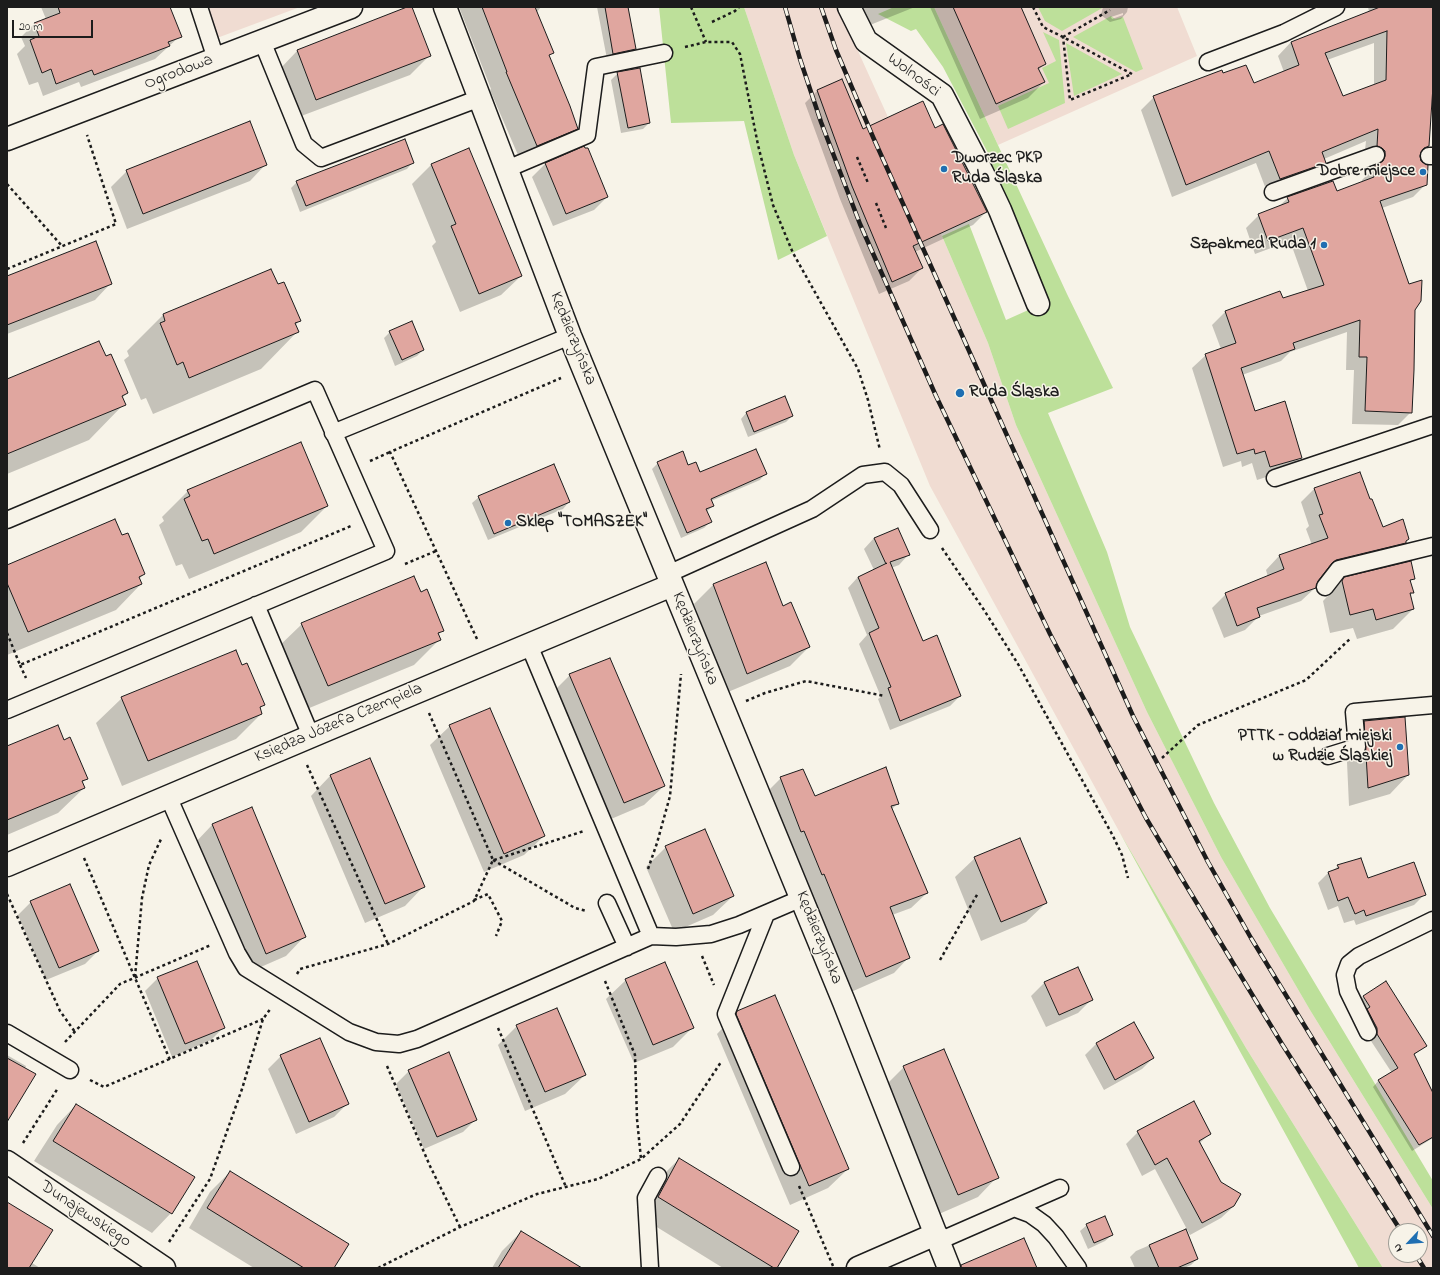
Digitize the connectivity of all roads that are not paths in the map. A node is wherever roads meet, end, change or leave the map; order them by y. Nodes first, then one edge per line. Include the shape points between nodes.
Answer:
1 (199, 7) edge
2 (351, 7) edge
3 (445, 7) edge
4 (849, 7) edge
5 (1336, 7) edge
6 (262, 41) junction
7 (664, 53) road end
8 (216, 59) junction
9 (1208, 62) dead end
10 (480, 98) junction
11 (7, 139) edge
12 (1376, 155) dead end
13 (507, 169) junction
14 (1273, 192) dead end
15 (1038, 304) dead end
16 (570, 336) junction
17 (1433, 425) edge
18 (333, 433) junction
19 (1275, 478) dead end
20 (7, 520) edge
21 (930, 530) road end
22 (1433, 546) edge
23 (670, 580) junction
24 (1325, 587) dead end
25 (256, 605) junction
26 (529, 645) junction
27 (1433, 705) edge
28 (7, 710) edge
29 (311, 736) junction
30 (1328, 756) dead end
31 (171, 803) junction
32 (7, 865) edge
33 (802, 898) junction
34 (608, 903) road end
35 (766, 914) junction
36 (1433, 920) edge
37 (650, 936) junction
38 (627, 947) junction
39 (1368, 1032) dead end
40 (7, 1033) edge
41 (70, 1070) road end
42 (9, 1166) edge
43 (791, 1167) road end
44 (658, 1176) dead end
45 (1060, 1188) dead end
46 (1014, 1208) junction
47 (937, 1237) junction
48 (160, 1265) edge
49 (650, 1268) edge
50 (858, 1268) edge
51 (950, 1268) edge
52 (1078, 1268) edge

1 - 8 lane
2 - 6 street, Ogrodowa
3 - 10 street, Kędzierzyńska
4 - 15 street, Wolności via 866,41 942,95 1000,210
5 - 9 lane via 1284,33
6 - 8 street, Ogrodowa
6 - 10 lane via 304,144 321,158
7 - 13 lane via 596,67 587,135
8 - 11 street, Ogrodowa
10 - 13 street, Kędzierzyńska
12 - 14 lane
13 - 16 street, Kędzierzyńska
16 - 18 lane
16 - 23 street, Kędzierzyńska
17 - 19 lane
18 - 20 lane via 315,390
18 - 25 lane via 386,551
21 - 23 lane via 901,485 885,472 863,475 812,509
22 - 24 lane via 1339,569
23 - 26 street, Księdza Józefa Czempiela
23 - 33 street, Kędzierzyńska
25 - 28 lane
25 - 29 lane
26 - 29 street, Księdza Józefa Czempiela
26 - 37 lane
27 - 30 lane via 1354,712 1357,747
29 - 31 street, Księdza Józefa Czempiela
31 - 32 street, Księdza Józefa Czempiela
31 - 38 lane via 230,938 246,968 349,1032 376,1042 398,1044 417,1039
33 - 35 lane
33 - 47 street, Kędzierzyńska
34 - 38 lane
35 - 37 lane via 711,934
35 - 43 lane via 726,1014
36 - 39 lane via 1359,956 1349,964 1345,975 1348,991
37 - 38 lane
40 - 41 lane
42 - 48 street, Dunajewskiego
44 - 49 lane via 646,1198
45 - 46 lane
46 - 47 lane
46 - 52 lane via 1030,1214 1044,1224
47 - 50 street
47 - 51 street, Kędzierzyńska

